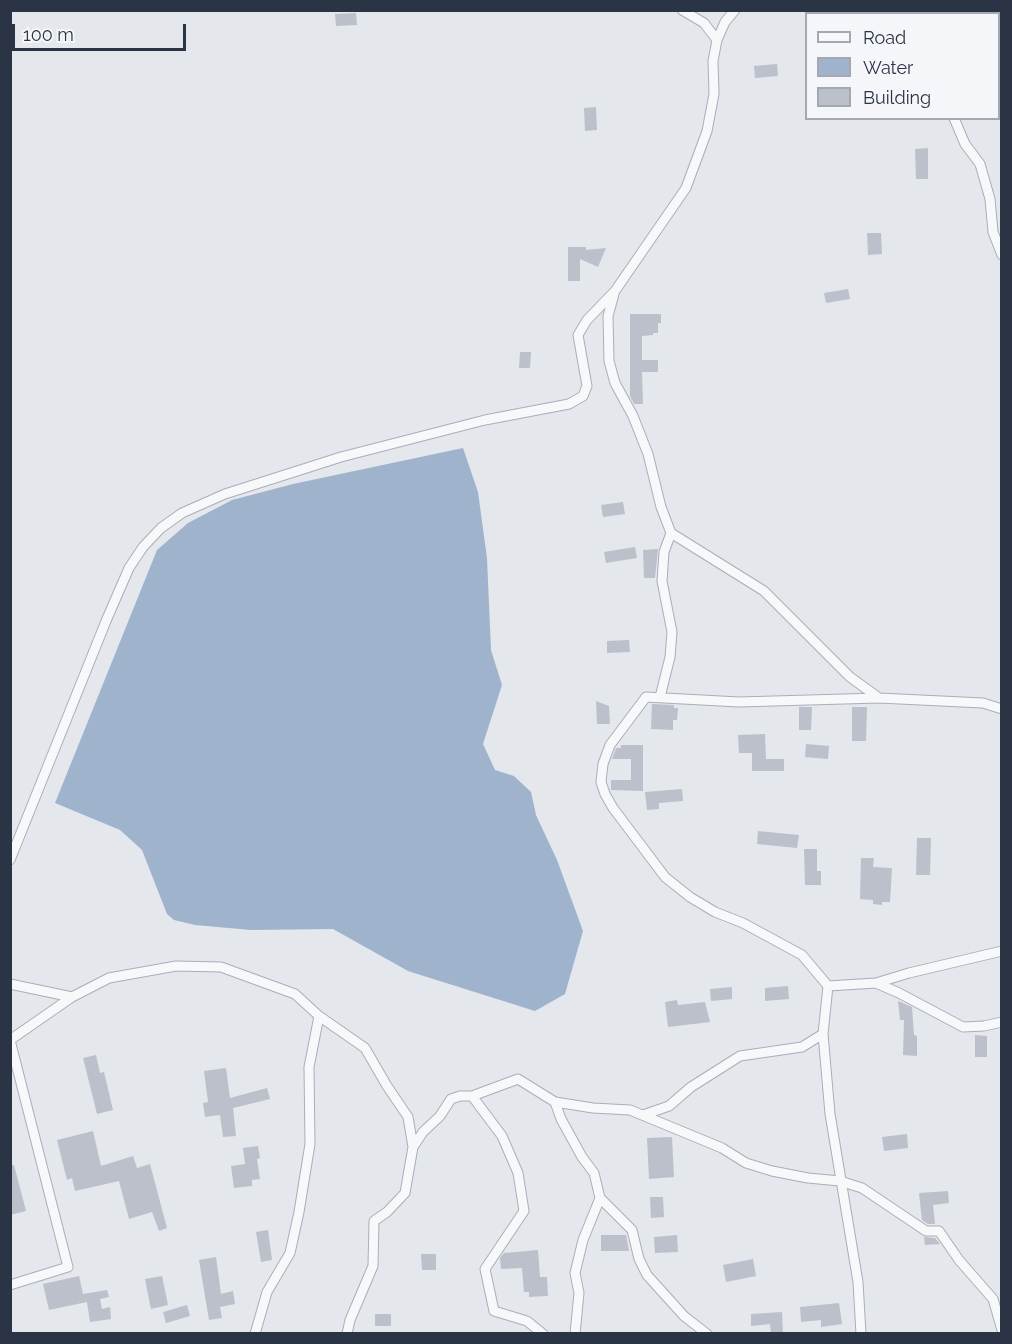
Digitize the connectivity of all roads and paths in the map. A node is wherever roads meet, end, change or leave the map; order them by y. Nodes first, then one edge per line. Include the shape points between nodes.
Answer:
1 (682, 10) edge
2 (735, 10) edge
3 (717, 40) junction
4 (955, 120) edge
5 (1002, 255) edge
6 (615, 291) junction
7 (671, 532) junction
8 (660, 697) junction
9 (879, 698) junction
10 (1002, 709) edge
11 (10, 860) edge
12 (1002, 951) edge
13 (876, 983) junction
14 (10, 984) edge
15 (828, 986) junction
16 (72, 997) junction
17 (319, 1016) junction
18 (1002, 1022) edge
19 (823, 1034) junction
20 (472, 1096) junction
21 (555, 1102) junction
22 (643, 1116) junction
23 (413, 1147) junction
24 (840, 1181) junction
25 (600, 1198) junction
26 (10, 1285) edge
27 (1002, 1330) edge
28 (255, 1334) edge
29 (347, 1334) edge
30 (543, 1334) edge
31 (575, 1334) edge
32 (707, 1334) edge
33 (861, 1334) edge

1 - 3 street via 704,23
2 - 3 street
3 - 6 street via 707,131 686,188
4 - 5 street via 965,144 980,164 990,199 993,232
6 - 7 street via 608,316 609,361 648,454
6 - 11 street via 578,334 587,386 583,396 569,404 485,420 341,457 225,494 182,513 161,528 129,568
7 - 8 street via 664,552 662,581 672,632
7 - 9 street via 764,591 850,677
8 - 9 street via 738,702
8 - 15 street via 646,697 610,745 603,764 604,794 665,878 716,912 802,955
9 - 10 street via 983,703
12 - 13 street
13 - 15 street
13 - 18 street via 963,1027
14 - 16 street
15 - 19 street
16 - 17 street via 109,978 176,966 221,967 295,994
16 - 26 street via 10,1040 68,1267
17 - 23 street via 365,1048 408,1117
17 - 28 street via 309,1067 310,1144 299,1212 290,1253 267,1292
19 - 22 street via 802,1047 740,1056 669,1106
19 - 24 street
20 - 21 street via 518,1079
20 - 23 street via 451,1099
20 - 30 street via 502,1136 518,1173 524,1212 485,1269 494,1311 527,1321
21 - 22 street via 630,1110
21 - 25 street via 594,1173
22 - 24 street via 722,1148 746,1163 808,1178
23 - 29 street via 405,1193 374,1221 373,1266
24 - 27 street via 880,1198 926,1231 939,1231 993,1299
24 - 33 street via 858,1282
25 - 31 street via 575,1272 579,1293
25 - 32 street via 632,1230 647,1275 684,1316

